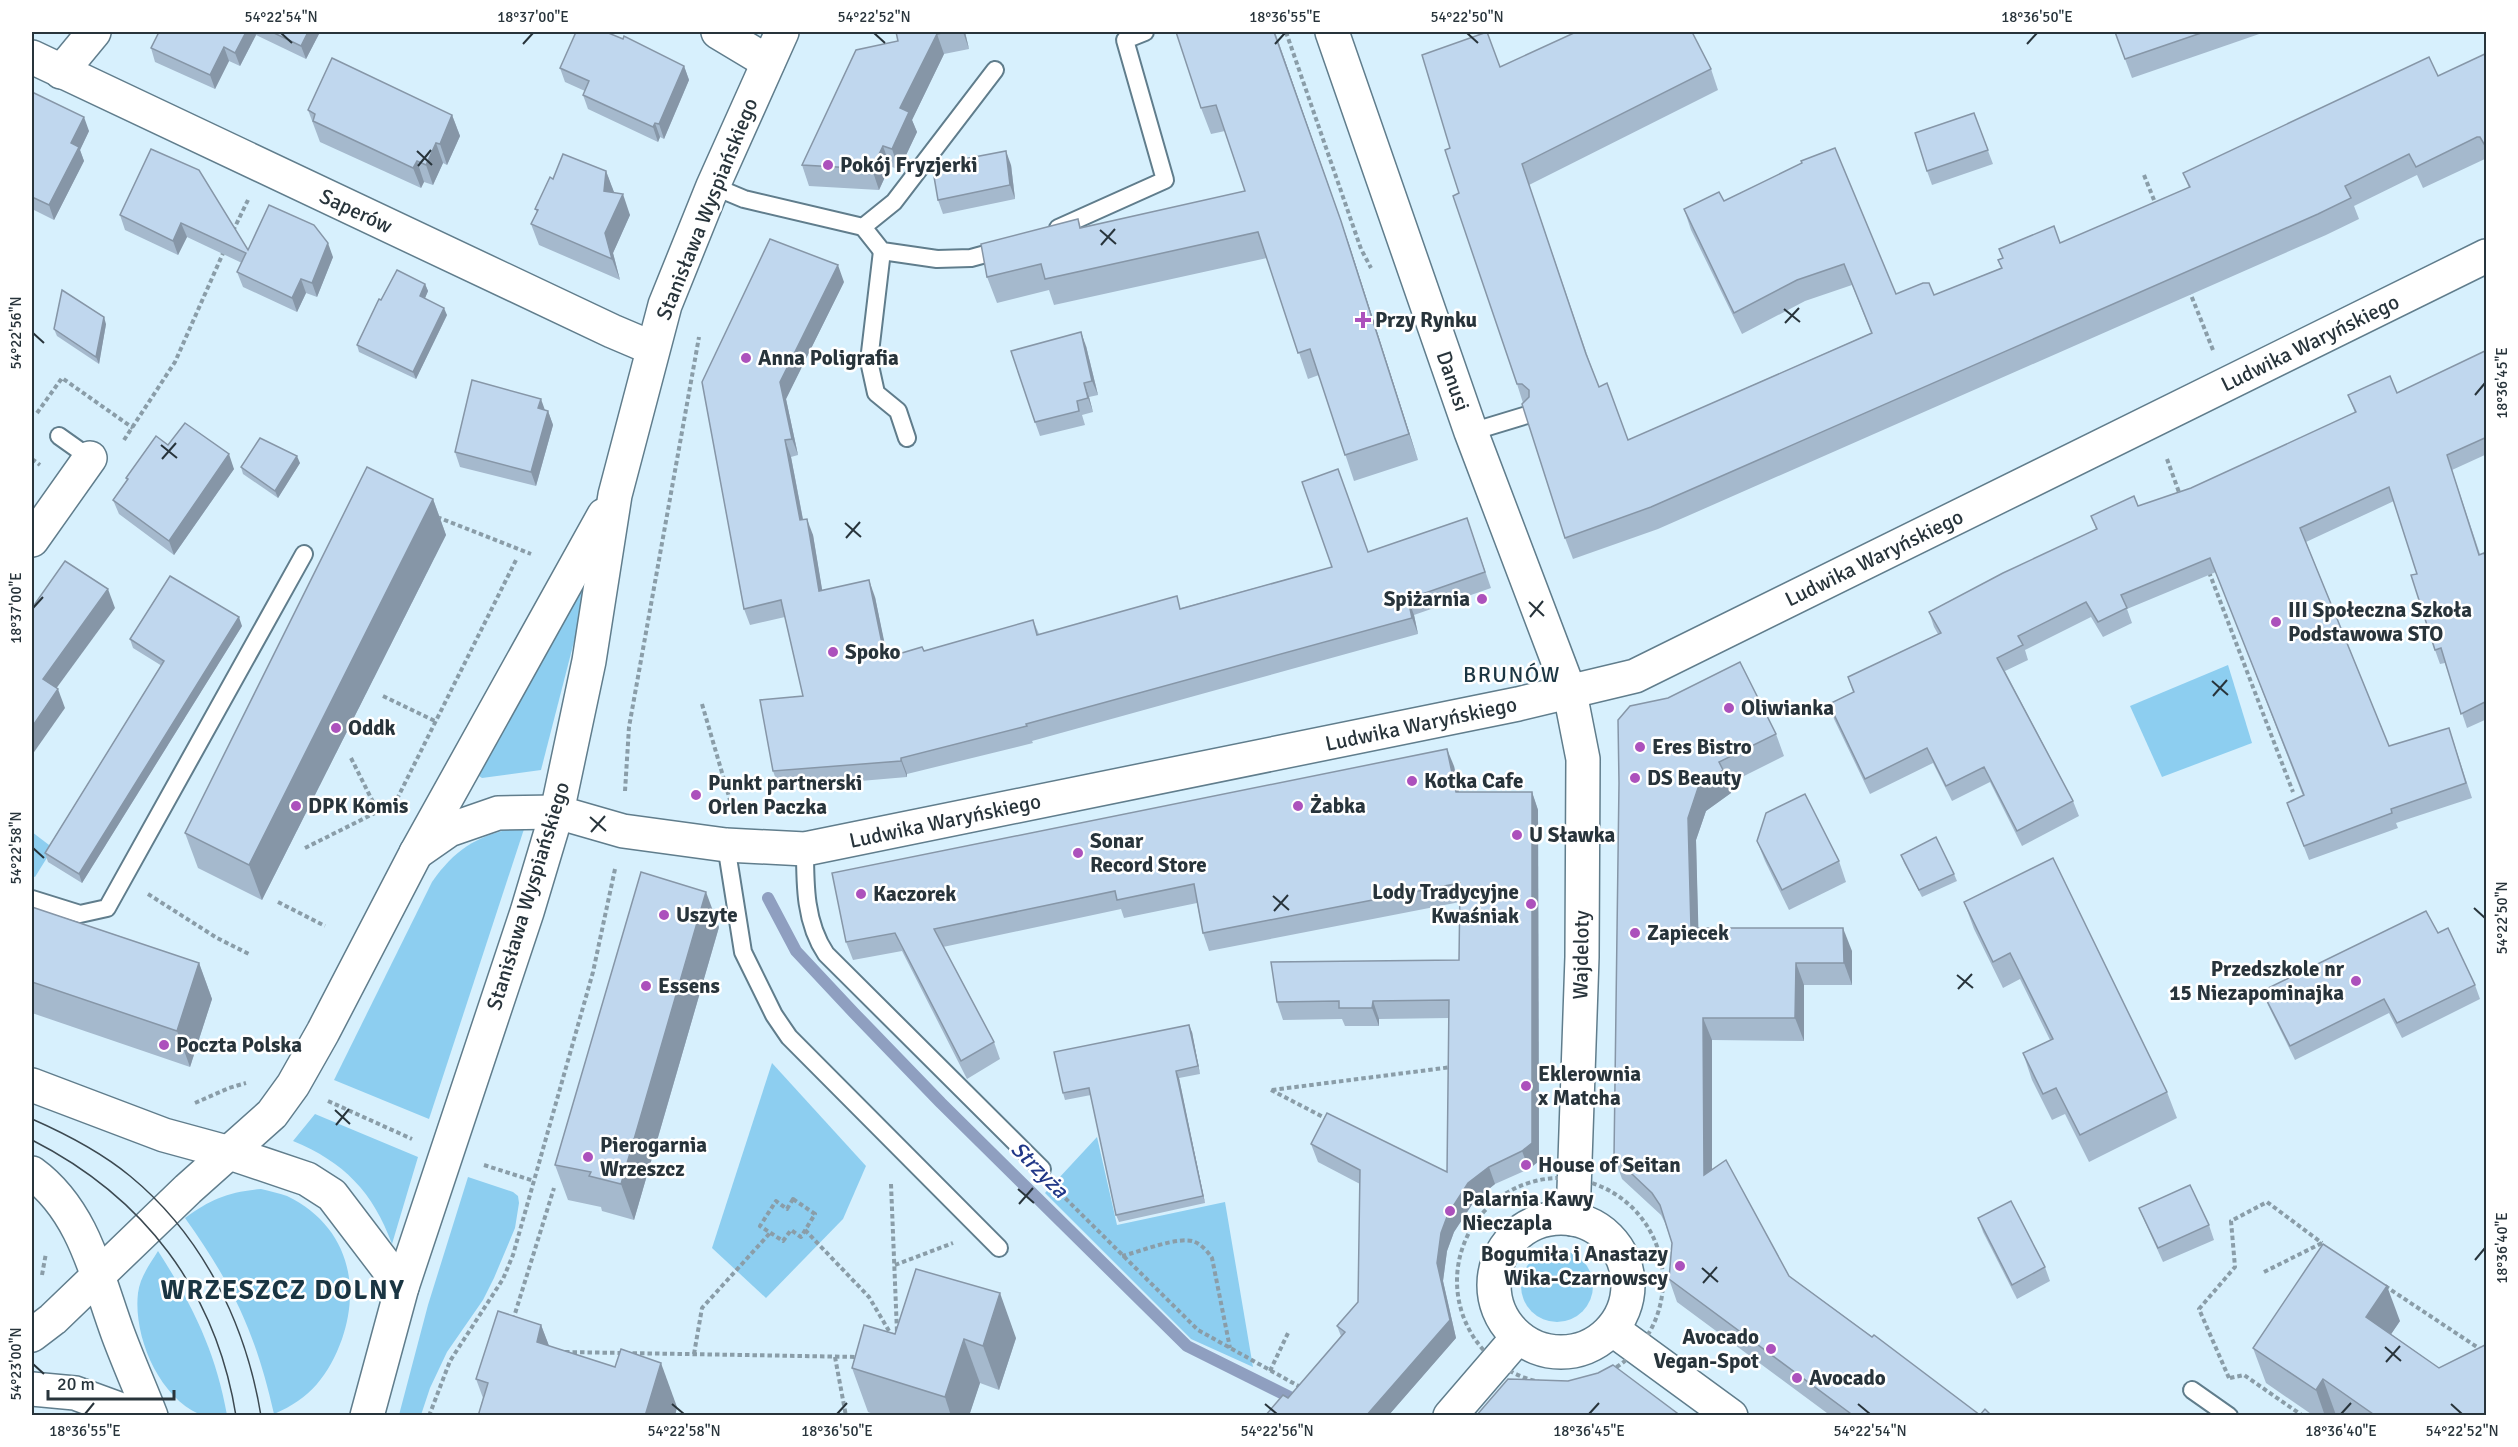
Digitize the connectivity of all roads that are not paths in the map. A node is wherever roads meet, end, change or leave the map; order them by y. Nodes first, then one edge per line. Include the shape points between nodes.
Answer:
1 (94, 32) edge
2 (718, 32) edge
3 (782, 32) edge
4 (1145, 32) edge
5 (1332, 32) edge
6 (32, 57) edge
7 (768, 62) junction
8 (995, 70) dead end
9 (61, 72) junction
10 (713, 186) junction
11 (863, 226) junction
12 (1039, 237) edge
13 (1018, 246) edge
14 (882, 251) junction
15 (2487, 256) edge
16 (652, 348) junction
17 (1527, 415) edge
18 (1471, 432) junction
19 (59, 436) dead end
20 (907, 438) dead end
21 (105, 453) joint
22 (615, 495) junction
23 (32, 540) edge
24 (304, 554) dead end
25 (1570, 693) junction
26 (557, 812) junction
27 (726, 845) junction
28 (805, 849) junction
29 (416, 853) junction
30 (32, 899) edge
31 (32, 1085) edge
32 (230, 1153) junction
33 (1042, 1169) road end
34 (32, 1173) edge
35 (1573, 1219) junction
36 (999, 1248) dead end
37 (99, 1276) junction
38 (402, 1287) junction
39 (32, 1335) edge
40 (1624, 1337) junction
41 (1508, 1348) junction
42 (32, 1389) edge
43 (2192, 1390) dead end
44 (1722, 1413) edge
45 (138, 1416) edge
46 (151, 1416) edge
47 (367, 1416) edge
48 (1450, 1416) edge
49 (2229, 1416) edge

1 - 9 street
2 - 7 street
3 - 7 street, Stanisława Wyspiańskiego
4 - 12 lane via 1125,40 1165,180
5 - 18 street, Danusi
6 - 9 street, Saperów
7 - 10 street, Stanisława Wyspiańskiego
8 - 11 lane via 894,202
9 - 16 street, Saperów
10 - 11 lane via 744,199
10 - 16 street, Stanisława Wyspiańskiego
11 - 14 lane
13 - 14 lane via 971,258 937,260
14 - 20 lane via 869,361 876,393 898,411
15 - 25 street, Ludwika Waryńskiego via 1635,676
16 - 22 street, Stanisława Wyspiańskiego
17 - 18 lane
18 - 25 street, Danusi
19 - 21 lane
21 - 23 street
22 - 26 street, Stanisława Wyspiańskiego via 590,661
22 - 29 street, Stanisława Wyspiańskiego
24 - 30 lane via 107,908 80,914
25 - 28 street, Ludwika Waryńskiego
25 - 35 street, Wajdeloty via 1583,759 1582,957
26 - 27 street, Ludwika Waryńskiego via 622,831
26 - 29 street, Ludwika Waryńskiego via 498,813 449,830
26 - 38 street, Stanisława Wyspiańskiego
27 - 28 street, Ludwika Waryńskiego
27 - 36 lane via 743,952 774,1015 789,1037
28 - 33 lane via 810,919 826,954
29 - 32 street, Stanisława Wyspiańskiego via 323,1032 283,1080 272,1114
31 - 32 street via 164,1135
32 - 37 street, Stanisława Wyspiańskiego
32 - 38 street via 307,1179 332,1195
34 - 37 street via 75,1221
35 - 40 street via 1599,1230 1618,1250 1628,1276
35 - 41 street via 1548,1218 1525,1228 1506,1245 1495,1268 1494,1294
37 - 39 street, Stanisława Wyspiańskiego
37 - 46 street
38 - 47 street, Stanisława Wyspiańskiego
40 - 41 street via 1557,1352 1536,1347
40 - 44 street
41 - 48 street
42 - 45 street via 75,1393
43 - 49 lane

